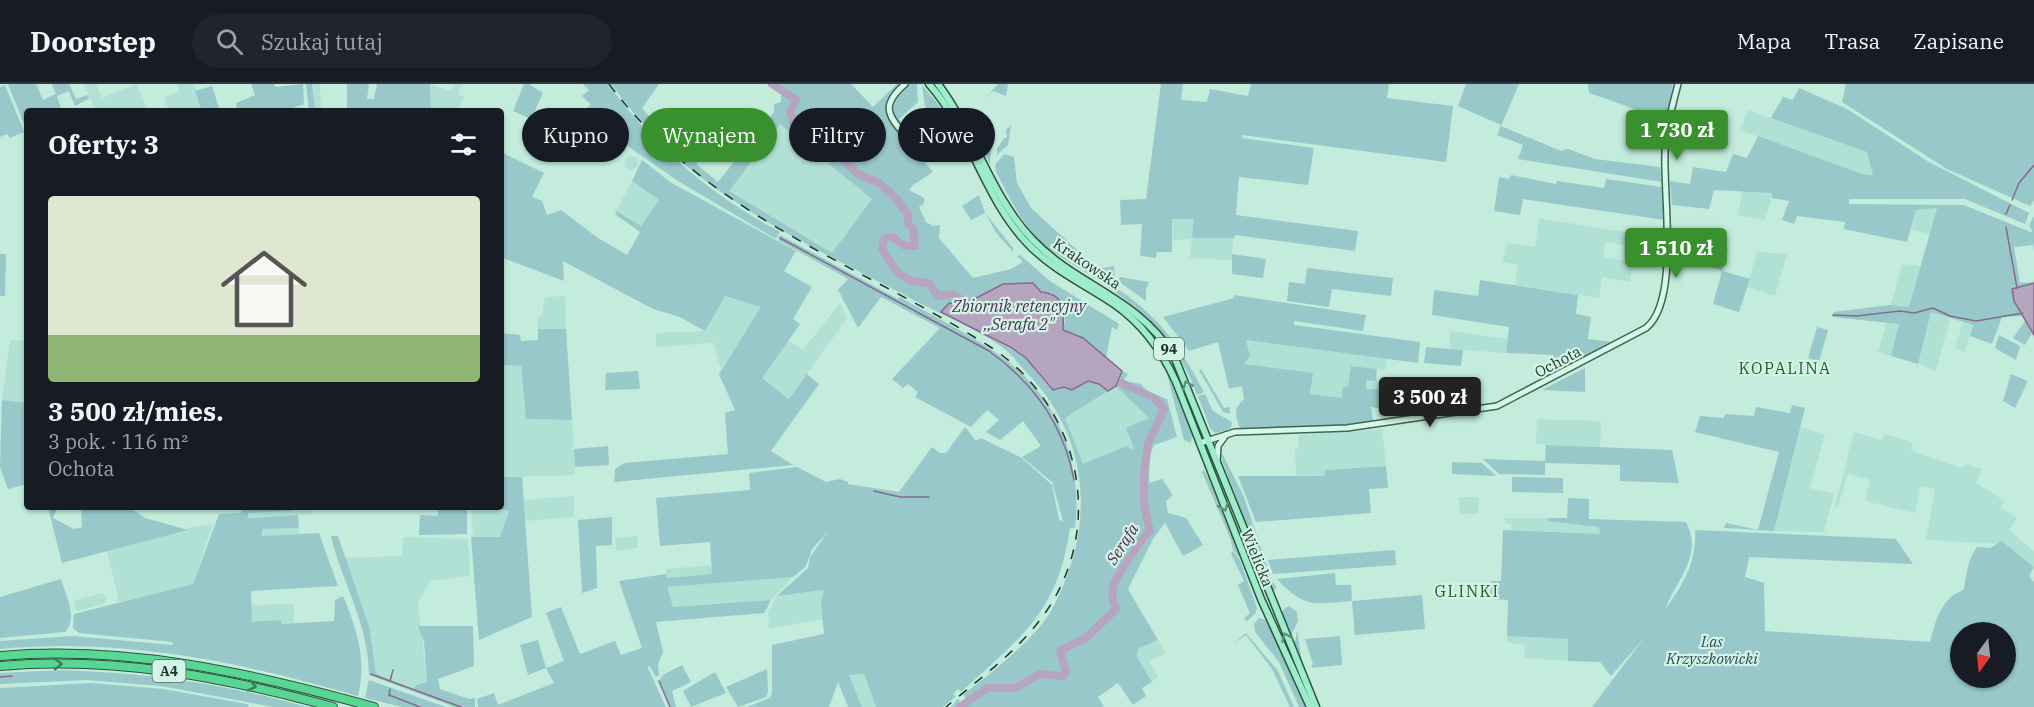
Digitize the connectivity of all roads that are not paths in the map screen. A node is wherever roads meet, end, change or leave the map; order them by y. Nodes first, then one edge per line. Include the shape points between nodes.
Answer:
1 (905, 84) edge
2 (928, 84) edge
3 (938, 84) edge
4 (1678, 84) edge
5 (946, 108) edge
6 (898, 126) edge
7 (977, 162) edge
8 (1189, 415) joint
9 (1228, 433) junction
10 (1209, 440) junction
11 (1200, 443) junction
12 (1217, 463) junction
13 (0, 656) edge
14 (0, 666) edge
15 (333, 707) edge
16 (374, 707) edge
17 (1310, 707) edge
18 (1316, 707) edge

1 - 6 street via 891,99 889,111
2 - 5 main road, Krakowska / 94
10 -> 3 main road, Krakowska / 94 via 1180,368 1162,338 1134,310 1050,255 1028,235 1008,208
4 - 9 street, Ochota via 1665,153 1668,228 1662,305 1657,319 1646,328 1497,406 1347,428
7 - 8 main road, Krakowska / 94 via 1009,220 1032,248 1115,305 1148,334 1169,366
8 - 11 main road, Wielicka / 94
9 - 10 street, Ochota
9 - 12 street via 1218,446
10 - 11 street, Ochota
10 - 12 main road, Krakowska / 94
11 -> 17 main road, Wielicka / 94 via 1264,605
18 -> 12 main road, Wielicka / 94
13 - 16 highway, A4 via 79,654 168,660 255,676
14 -> 15 highway, A4 via 66,664 154,669 236,682

